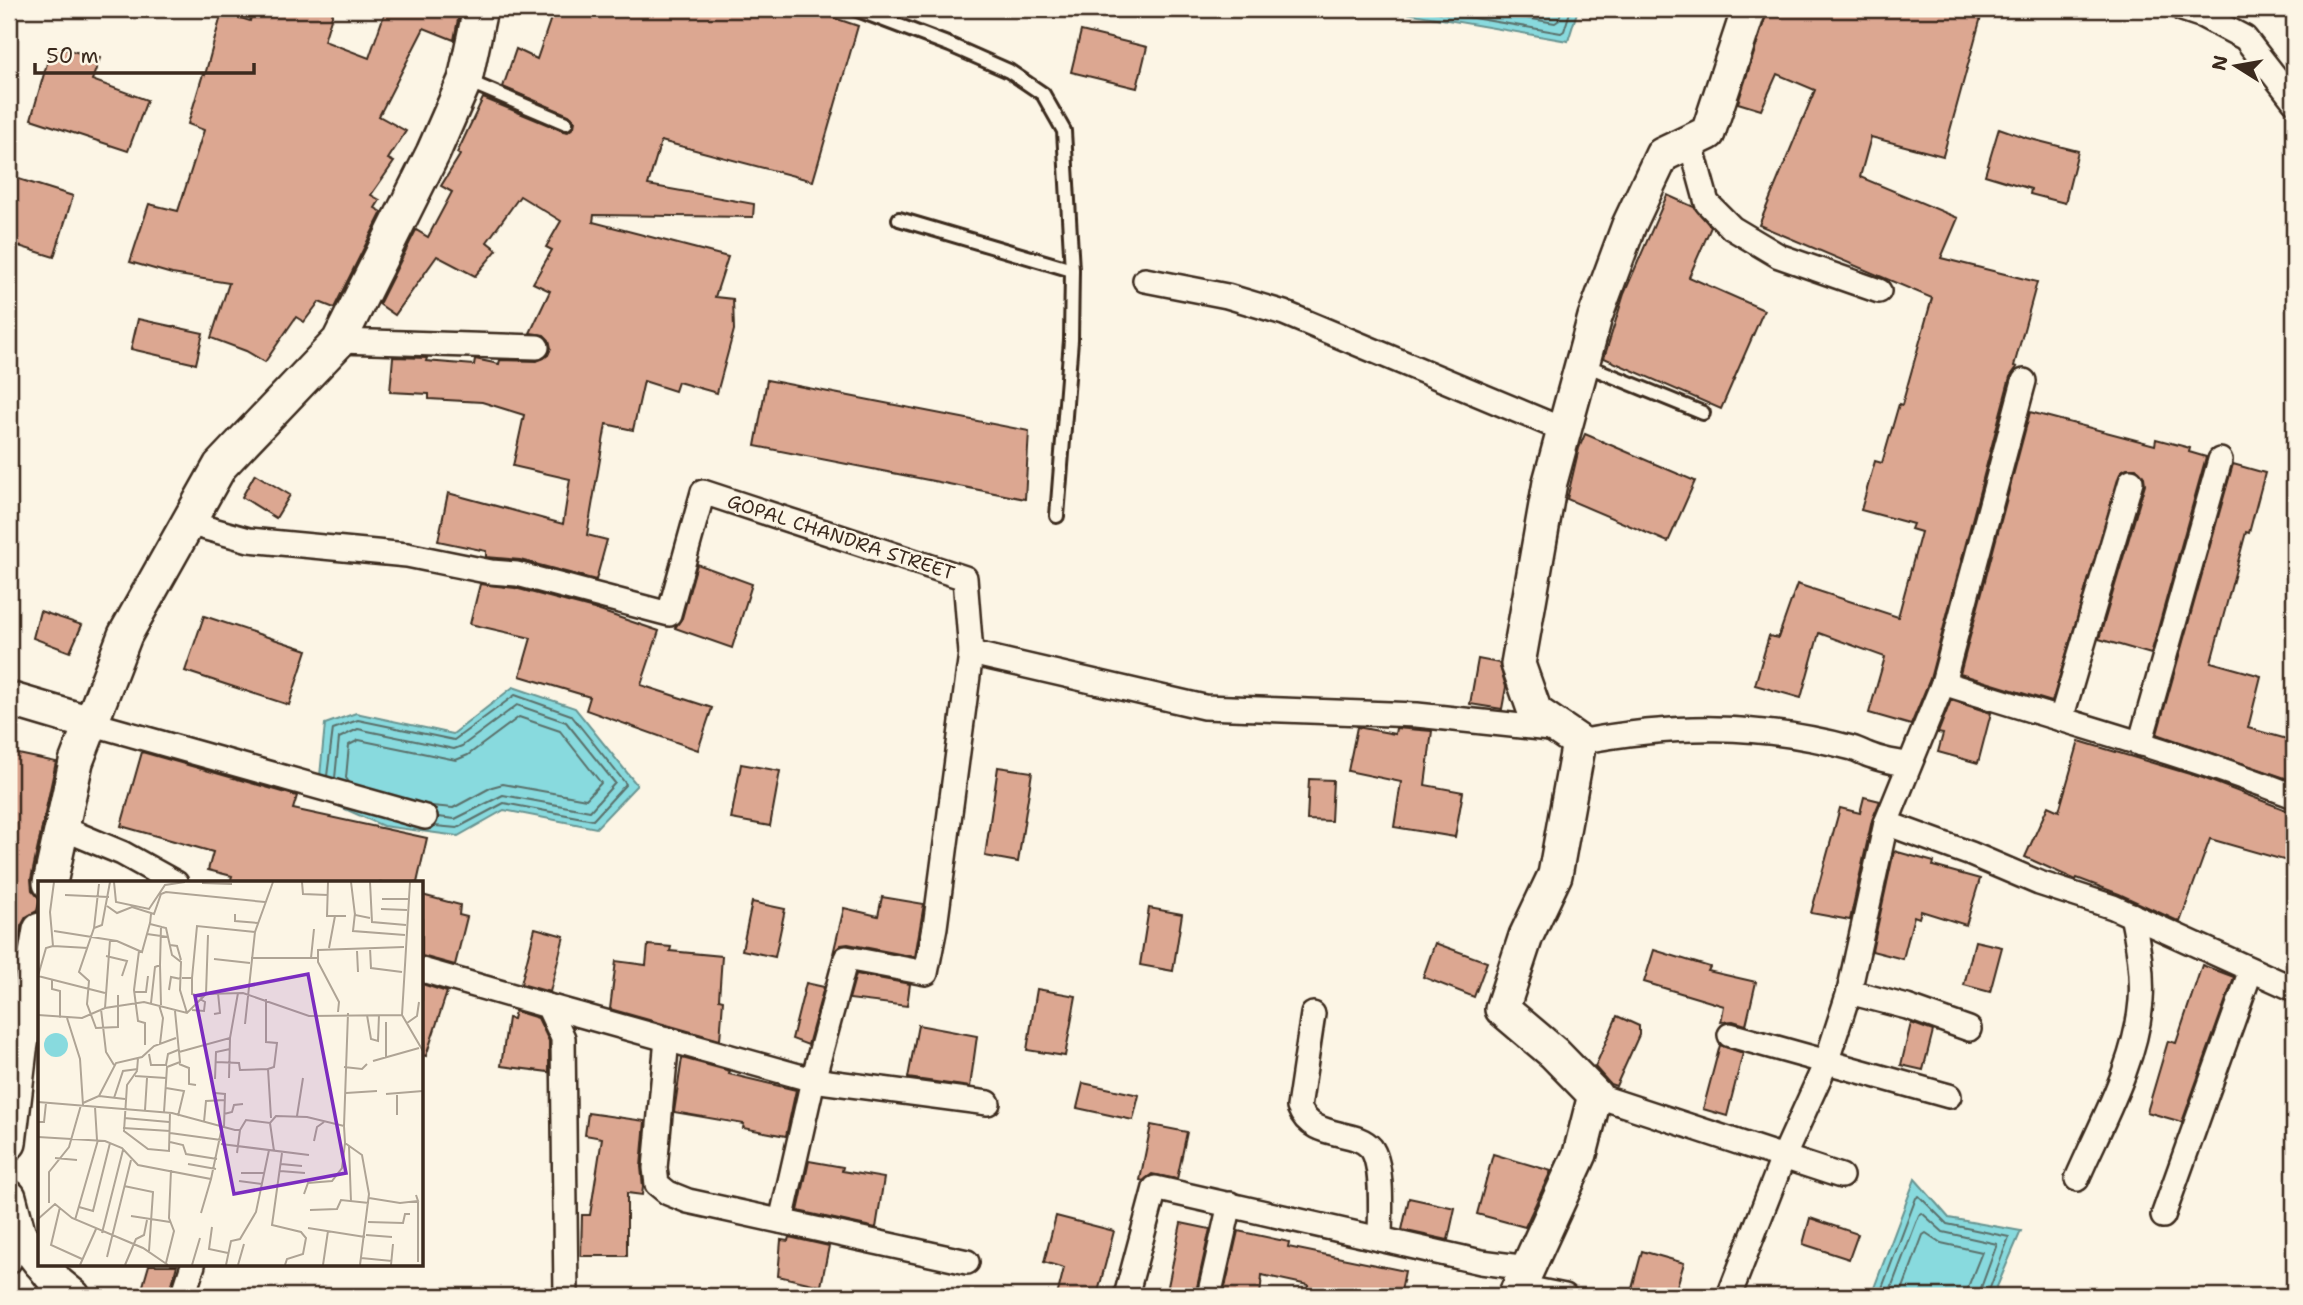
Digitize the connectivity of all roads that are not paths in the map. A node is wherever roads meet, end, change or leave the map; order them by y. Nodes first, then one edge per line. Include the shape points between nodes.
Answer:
1 (480, 9) edge
2 (855, 9) edge
3 (1749, 9) edge
4 (2182, 9) edge
5 (465, 80) junction
6 (2294, 101) edge
7 (566, 123) dead end
8 (1690, 141) junction
9 (899, 219) dead end
10 (1072, 270) junction
11 (1146, 280) dead end
12 (1879, 291) dead end
13 (339, 341) junction
14 (537, 346) dead end
15 (1583, 364) junction
16 (2024, 381) dead end
17 (1703, 413) dead end
18 (1564, 430) junction
19 (2220, 460) dead end
20 (2131, 481) dead end
21 (1056, 516) dead end
22 (188, 523) junction
23 (971, 653) junction
24 (1943, 683) junction
25 (9, 699) edge
26 (2061, 719) junction
27 (90, 723) junction
28 (1570, 736) junction
29 (2140, 744) junction
30 (1909, 765) junction
31 (2294, 796) edge
32 (425, 817) dead end
33 (1886, 823) junction
34 (62, 828) junction
35 (50, 881) edge
36 (172, 881) edge
37 (2132, 915) junction
38 (38, 954) edge
39 (2251, 970) junction
40 (424, 971) edge
41 (2294, 989) edge
42 (1849, 992) junction
43 (548, 1006) junction
44 (1313, 1014) dead end
45 (1969, 1029) dead end
46 (1731, 1035) dead end
47 (667, 1039) junction
48 (30, 1052) edge
49 (1826, 1063) junction
50 (813, 1080) junction
51 (1595, 1095) junction
52 (1949, 1096) dead end
53 (988, 1102) dead end
54 (9, 1143) edge
55 (1783, 1158) junction
56 (1841, 1177) dead end
57 (2077, 1180) dead end
58 (9, 1197) edge
59 (1230, 1204) junction
60 (2163, 1216) dead end
61 (780, 1221) junction
62 (1380, 1239) junction
63 (14, 1249) edge
64 (38, 1261) edge
65 (967, 1262) dead end
66 (43, 1266) edge
67 (193, 1266) edge
68 (1521, 1284) edge
69 (73, 1296) edge
70 (183, 1296) edge
71 (566, 1296) edge
72 (1126, 1296) edge
73 (1209, 1296) edge
74 (1565, 1296) edge
75 (1728, 1296) edge

1 - 5 street
2 - 10 lane via 1009,71 1043,94 1064,131
3 - 8 street via 1708,133
4 - 6 street via 2245,38
5 - 7 lane
5 - 13 street
8 - 12 street via 1707,203 1732,228 1779,256
8 - 15 street via 1662,155 1629,225
9 - 10 lane
10 - 21 lane via 1071,340
11 - 18 street via 1284,313
13 - 14 street
13 - 22 street via 220,467
15 - 17 lane
15 - 18 street
16 - 24 street
18 - 28 street via 1550,482 1518,664 1535,712
19 - 29 street
20 - 26 street
22 - 23 street, GOPAL CHANDRA STREET via 249,540 407,555 517,574 669,614 703,492 965,578
22 - 27 street via 125,635
23 - 28 street via 1205,708 1417,715
23 - 50 street via 926,973 846,958
24 - 26 street
24 - 30 street
25 - 27 street
26 - 29 street
27 - 32 street
27 - 34 street
28 - 30 street via 1736,729 1792,736
28 - 51 street via 1555,875 1526,936 1502,1009
29 - 31 street
30 - 33 street
33 - 37 street
33 - 42 street
34 - 35 street
34 - 36 street
37 - 39 street
37 - 57 street via 2141,956 2135,1040
38 - 48 street
39 - 41 street
39 - 60 street
40 - 43 street
42 - 45 street
42 - 49 street
43 - 47 street
43 - 71 street via 563,1038
44 - 62 street via 1298,1107 1304,1119 1318,1127 1372,1149 1378,1170
46 - 49 street
47 - 50 street
47 - 61 street via 657,1184 668,1194
48 - 54 street
49 - 52 street
49 - 55 street
50 - 53 street
50 - 61 street
51 - 55 street
51 - 68 street via 1580,1154
55 - 56 street
55 - 75 street
58 - 63 street
59 - 62 street
59 - 72 street via 1155,1188
59 - 73 street
61 - 65 street
62 - 68 street via 1481,1262
63 - 64 street
66 - 69 street
67 - 70 street
68 - 74 street

